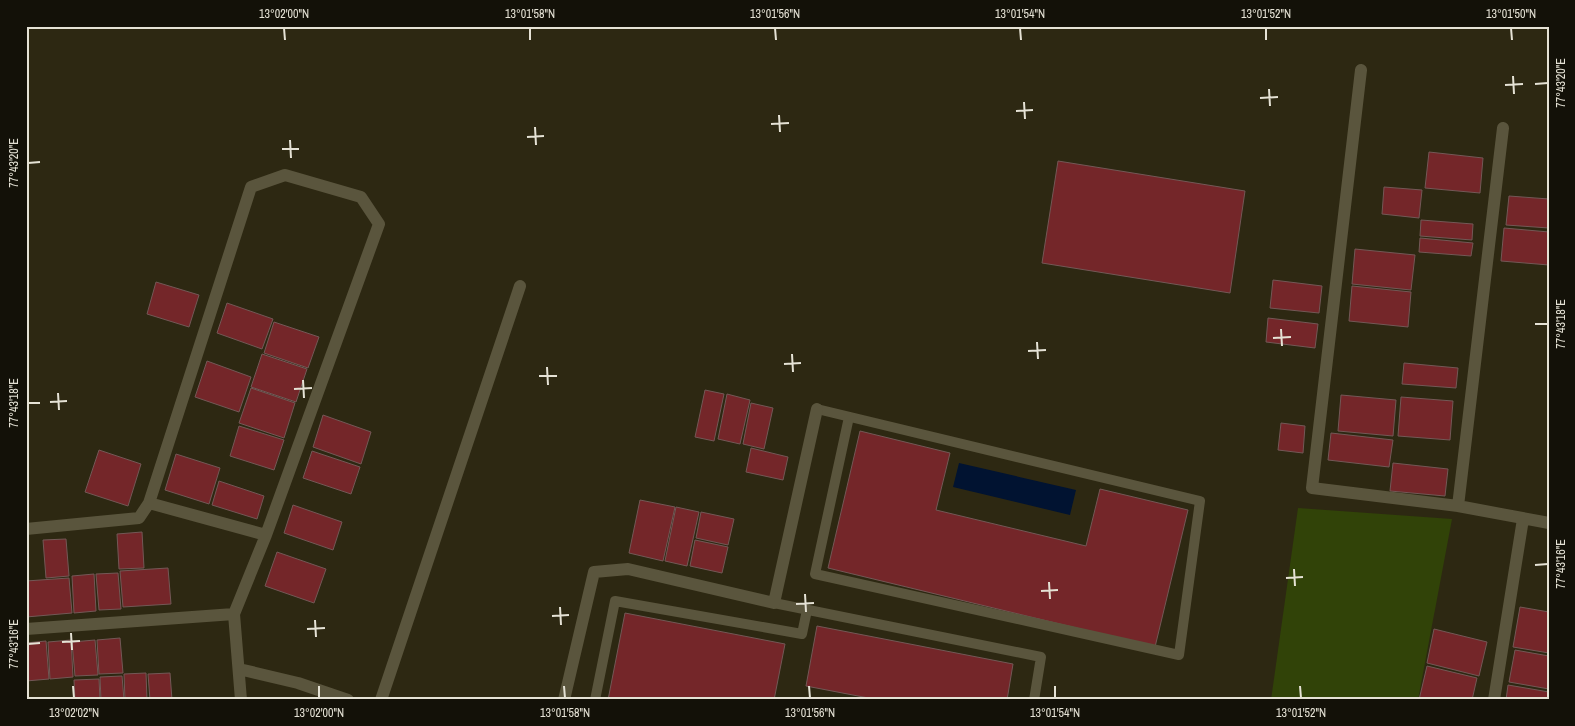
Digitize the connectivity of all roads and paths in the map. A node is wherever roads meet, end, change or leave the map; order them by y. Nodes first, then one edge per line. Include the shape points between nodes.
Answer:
1 (1361, 70) dead end
2 (1503, 128) dead end
3 (520, 286) dead end
4 (817, 409) joint
5 (849, 417) junction
6 (150, 503) junction
7 (1458, 506) junction
8 (1523, 519) junction
9 (1549, 524) edge
10 (26, 529) edge
11 (266, 535) junction
12 (774, 603) junction
13 (807, 610) junction
14 (234, 614) junction
15 (26, 630) edge
16 (239, 669) junction
17 (241, 700) edge
18 (348, 700) edge
19 (381, 700) edge
20 (564, 700) edge
21 (596, 700) edge
22 (1034, 700) edge
23 (1494, 700) edge

1 - 7 street via 1312,488
2 - 7 street
3 - 19 street
4 - 5 lane
4 - 12 street
5 - 5 lane via 1200,502 1179,655 815,574
6 - 10 street via 139,518
6 - 11 street
6 - 11 street via 251,187 285,174 361,197 379,224
7 - 8 street
8 - 9 street
8 - 23 street
11 - 14 street
12 - 13 lane
12 - 20 street via 628,569 594,572
13 - 21 lane via 802,634 615,601
13 - 22 lane via 1041,657
14 - 15 street
14 - 16 street
16 - 17 street
16 - 18 street via 298,683

